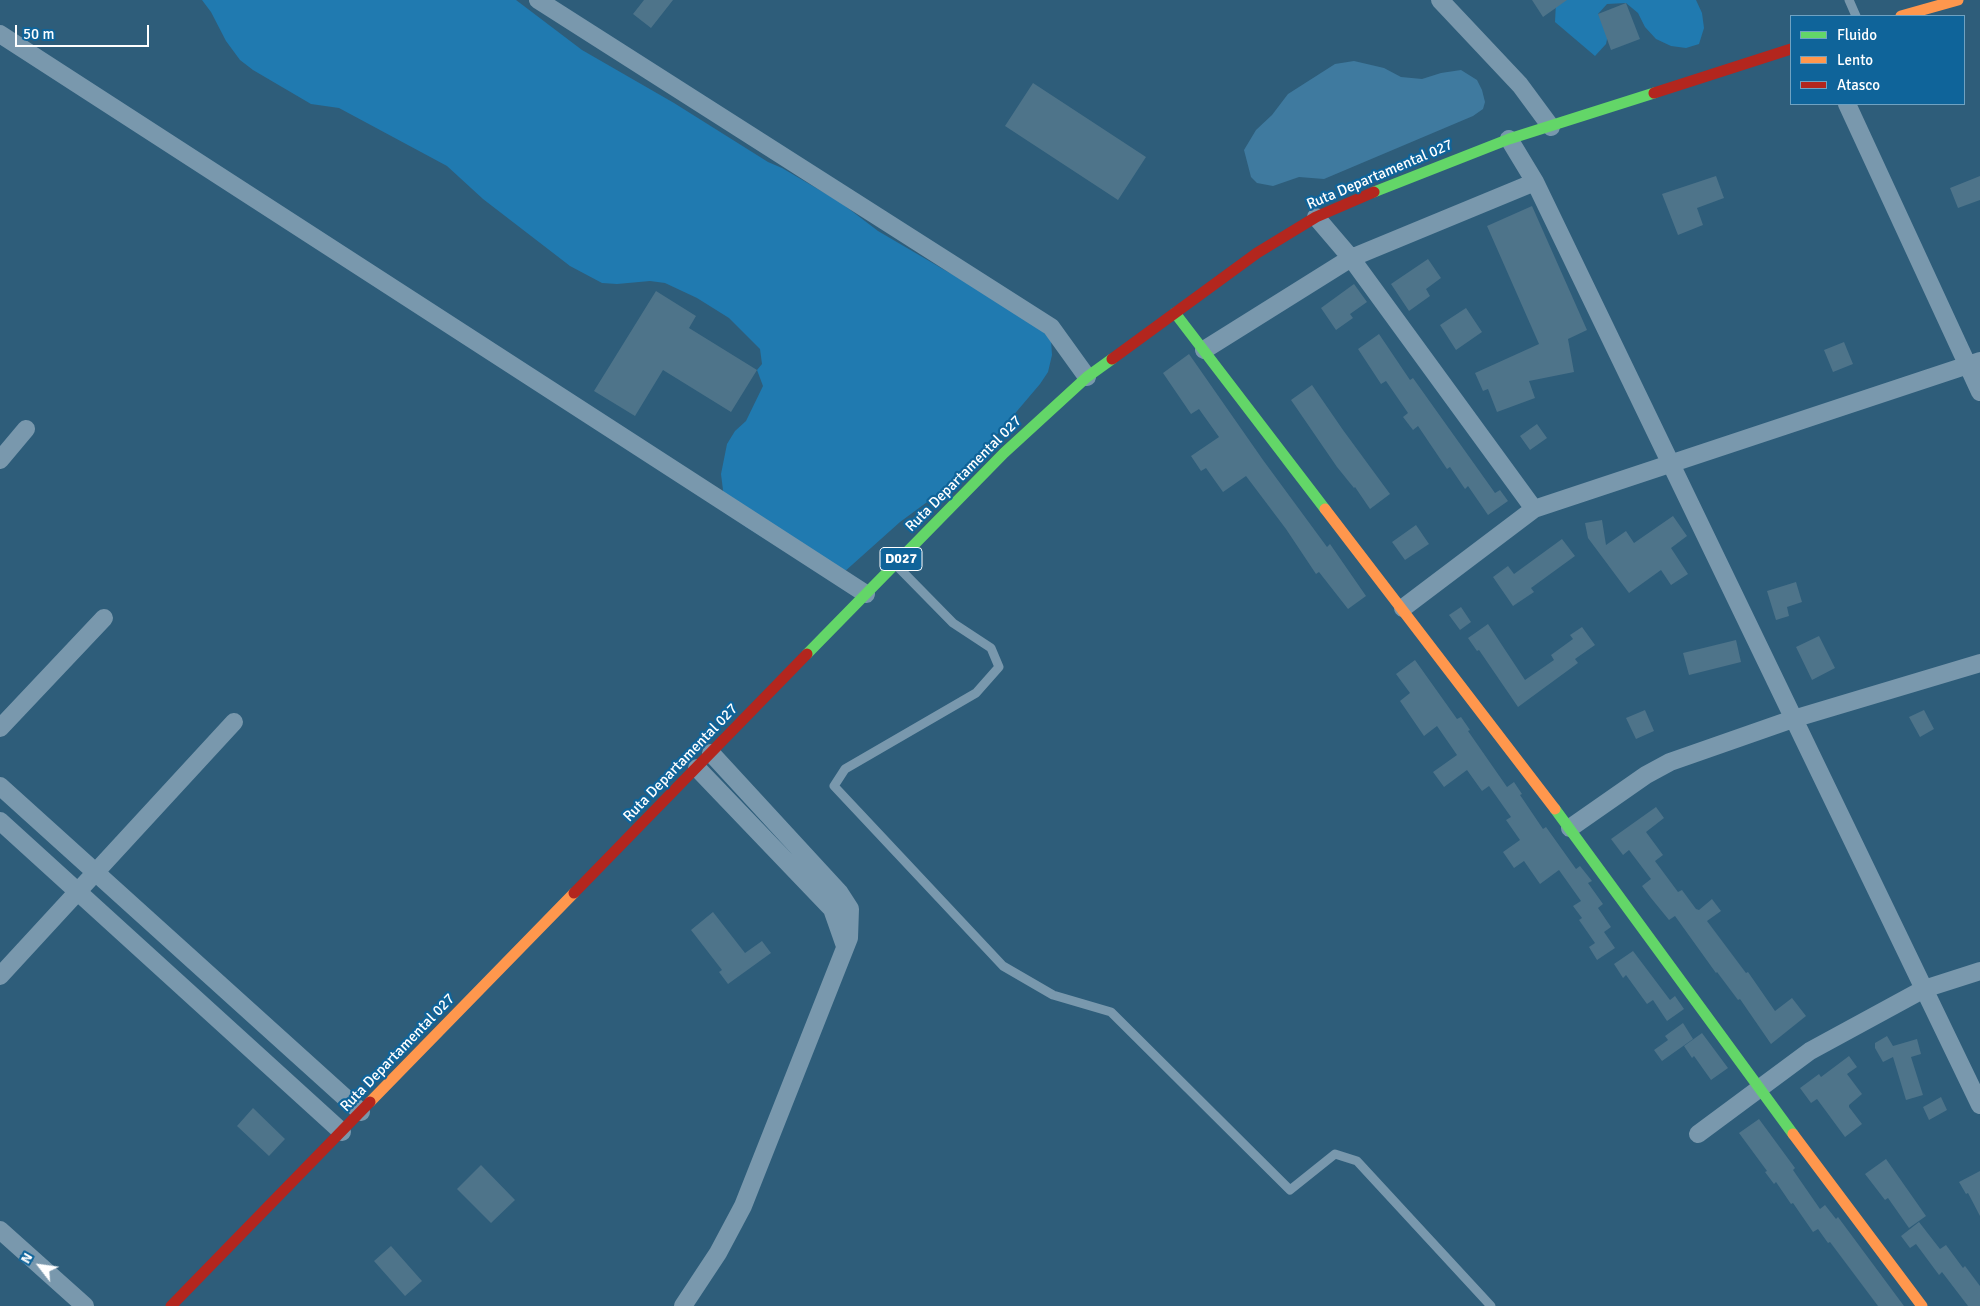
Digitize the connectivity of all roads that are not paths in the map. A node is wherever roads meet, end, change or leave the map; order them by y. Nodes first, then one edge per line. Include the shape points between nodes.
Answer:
1 (538, 0) edge
2 (1440, 0) edge
3 (1849, 0) edge
4 (1958, 0) edge
5 (1856, 15) edge
6 (1905, 15) edge
7 (0, 34) edge
8 (1790, 49) edge
9 (1847, 105) edge
10 (1551, 127) junction
11 (1509, 139) junction
12 (1535, 182) junction
13 (1316, 217) junction
14 (1351, 258) junction
15 (1175, 313) junction
16 (1204, 350) junction
17 (1974, 363) edge
18 (1087, 377) junction
19 (1980, 392) edge
20 (26, 429) dead end
21 (0, 460) edge
22 (1670, 464) junction
23 (1534, 509) junction
24 (895, 564) junction
25 (866, 594) junction
26 (1403, 608) junction
27 (104, 618) dead end
28 (1980, 663) edge
29 (1793, 718) junction
30 (234, 722) dead end
31 (0, 728) edge
32 (711, 753) junction
33 (697, 768) junction
34 (0, 786) edge
35 (0, 821) edge
36 (1570, 828) junction
37 (95, 872) junction
38 (77, 892) junction
39 (845, 947) junction
40 (1980, 971) edge
41 (0, 976) edge
42 (1924, 989) junction
43 (1758, 1088) junction
44 (1980, 1104) edge
45 (361, 1112) junction
46 (342, 1132) junction
47 (1698, 1134) dead end
48 (0, 1230) edge
49 (182, 1302) edge
50 (85, 1306) edge
51 (684, 1306) edge
52 (1491, 1306) edge
53 (1922, 1306) edge

1 - 18 street via 1051,327
2 - 10 street via 1520,85
3 - 5 lane
4 - 6 main road
7 - 25 street
8 - 10 main road, Ruta Departamental 027 / D027
9 - 17 street
10 - 11 main road, Ruta Departamental 027 / D027
11 - 12 street
11 - 13 main road, Ruta Departamental 027 / D027
12 - 14 street
12 - 22 street
13 - 14 street
13 - 15 main road, Ruta Departamental 027 / D027 via 1257,253
14 - 16 street
14 - 23 street
15 - 16 main road
15 - 18 main road, Ruta Departamental 027 / D027
16 - 26 main road
17 - 19 street
17 - 22 street
18 - 24 main road, Ruta Departamental 027 / D027 via 1004,453
20 - 21 street
22 - 23 street
22 - 29 street
23 - 26 street
24 - 25 main road, Ruta Departamental 027 / D027
24 - 52 lane via 953,623 991,648 998,667 976,693 845,769 834,786 1003,966 1054,995 1111,1012 1290,1190 1335,1154 1357,1161
25 - 32 main road, Ruta Departamental 027 / D027
26 - 36 main road
27 - 31 street
28 - 29 street
29 - 36 street via 1670,762
29 - 42 street
30 - 37 street
32 - 33 main road, Ruta Departamental 027 / D027
32 - 39 street via 839,892 850,908 849,938
33 - 39 street via 832,909
33 - 45 main road, Ruta Departamental 027 / D027
34 - 37 street
35 - 38 street
36 - 43 main road
37 - 38 street
37 - 45 street
38 - 41 street
38 - 46 street
39 - 51 street via 743,1206
40 - 42 street
42 - 43 street via 1810,1051
42 - 44 street
43 - 47 street
43 - 53 main road
45 - 46 main road, Ruta Departamental 027 / D027
46 - 49 main road, Ruta Departamental 027 / D027
48 - 50 street

